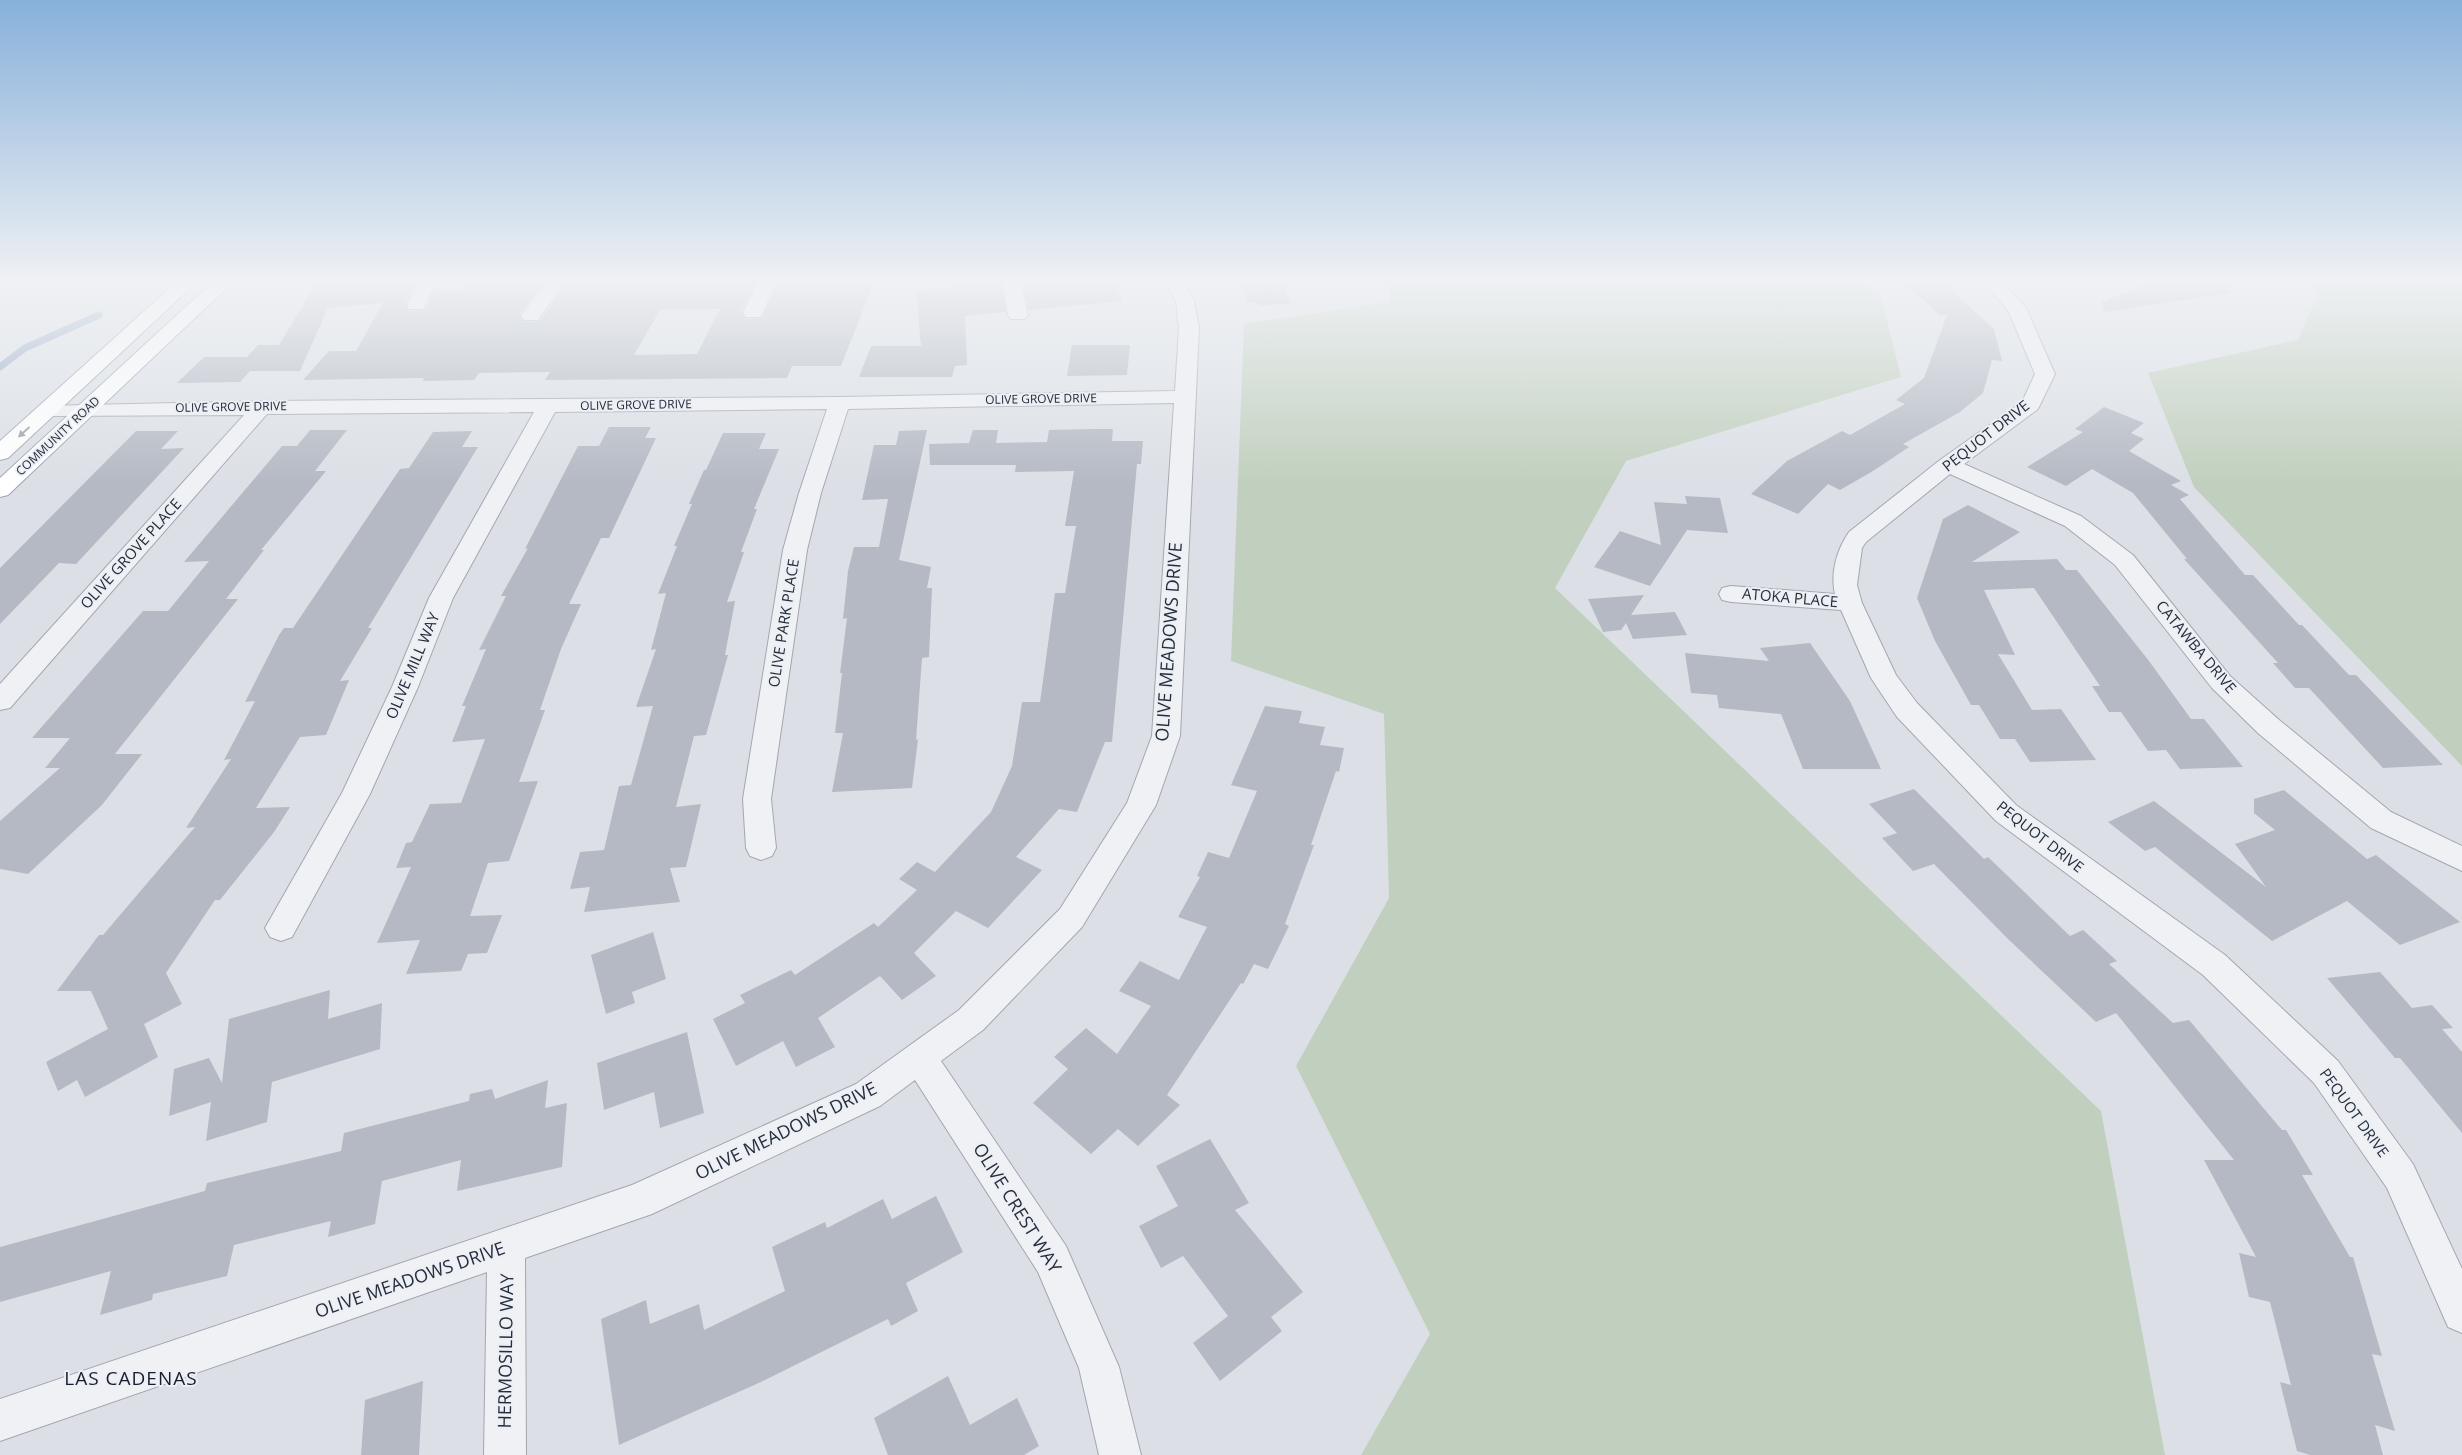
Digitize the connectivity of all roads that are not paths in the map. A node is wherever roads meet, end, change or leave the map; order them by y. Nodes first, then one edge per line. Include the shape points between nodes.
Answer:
1 (117, 347) edge
2 (154, 347) edge
3 (1188, 347) edge
4 (2034, 347) edge
5 (1186, 397) junction
6 (840, 403) junction
7 (548, 406) junction
8 (262, 407) junction
9 (48, 410) junction
10 (87, 410) junction
11 (0, 453) edge
12 (1948, 465) junction
13 (0, 490) edge
14 (1731, 594) dead end
15 (1850, 603) junction
16 (0, 701) edge
17 (761, 848) dead end
18 (2462, 859) edge
19 (281, 928) dead end
20 (919, 1057) junction
21 (506, 1248) junction
22 (2462, 1313) edge
23 (0, 1420) edge
24 (505, 1455) edge
25 (1120, 1455) edge

1 - 9 main road, COMMUNITY ROAD
2 - 10 main road, COMMUNITY ROAD
3 - 5 street
4 - 12 street, PEQUOT DRIVE via 2045,374 2031,405
5 - 6 street, OLIVE GROVE DRIVE
5 - 20 street, OLIVE MEADOWS DRIVE via 1166,736 1141,805 1071,918 971,1020
6 - 7 street, OLIVE GROVE DRIVE
6 - 17 street, OLIVE PARK PLACE via 795,550 757,799
7 - 8 street, OLIVE GROVE DRIVE
7 - 19 street, OLIVE MILL WAY via 446,590 356,794
8 - 10 street, OLIVE GROVE DRIVE
8 - 16 street, OLIVE GROVE PLACE
9 - 10 street, OLIVE GROVE DRIVE
9 -> 11 main road, COMMUNITY ROAD
10 - 13 main road, COMMUNITY ROAD
12 - 15 street, PEQUOT DRIVE via 1857,537 1850,548 1845,585
12 - 18 street, CATAWBA DRIVE via 2073,521 2124,560 2220,682 2268,726 2381,820
14 - 15 street, ATOKA PLACE
15 - 22 street, PEQUOT DRIVE via 1884,678 1906,710 2006,814 2214,966 2326,1072 2400,1176
20 - 21 street, OLIVE MEADOWS DRIVE via 868,1095 639,1201
20 - 25 street, OLIVE CREST WAY via 1052,1259 1099,1367
21 - 23 street, OLIVE MEADOWS DRIVE
21 - 24 street, HERMOSILLO WAY

